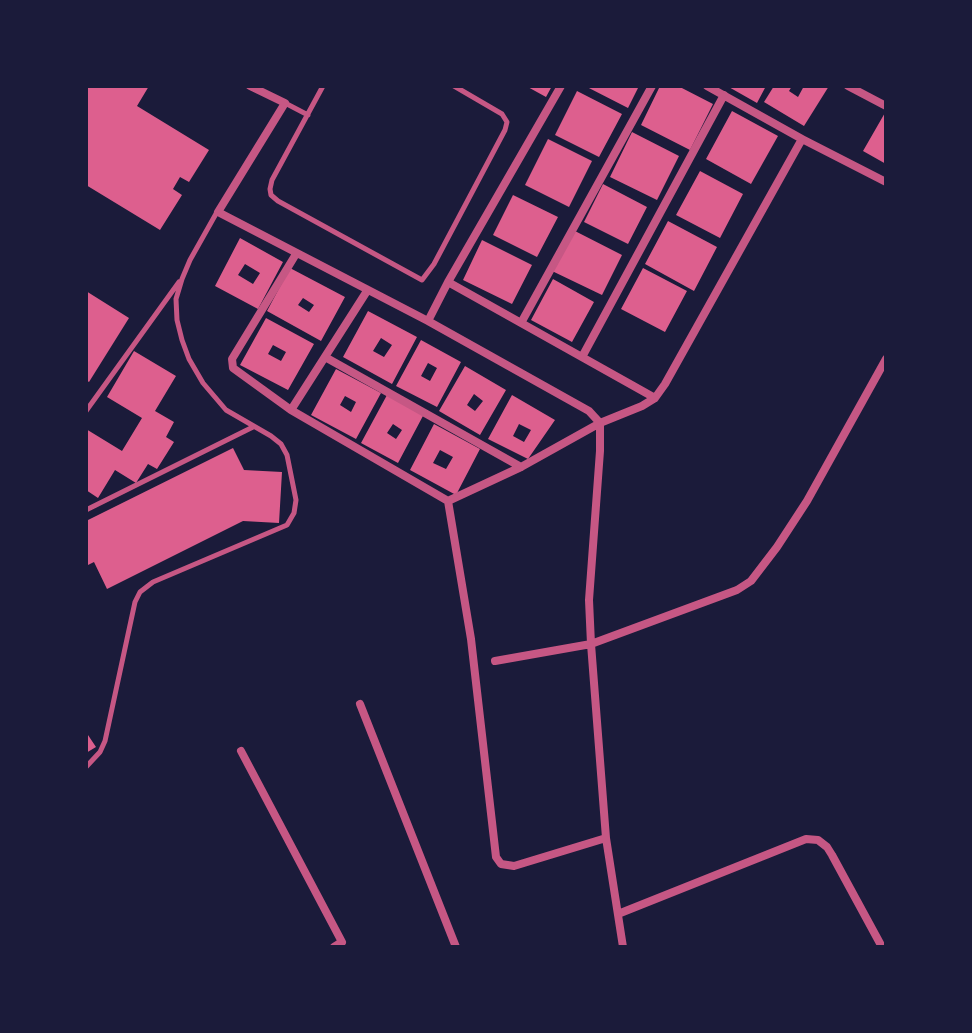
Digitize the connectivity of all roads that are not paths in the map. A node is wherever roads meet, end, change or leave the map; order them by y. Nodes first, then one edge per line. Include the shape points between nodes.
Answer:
1 (250, 86) edge
2 (323, 86) edge
3 (454, 86) edge
4 (561, 86) edge
5 (652, 86) edge
6 (707, 86) edge
7 (848, 86) edge
8 (724, 95) junction
9 (285, 103) junction
10 (886, 106) edge
11 (308, 115) junction
12 (802, 139) junction
13 (886, 182) edge
14 (218, 212) junction
15 (296, 254) junction
16 (182, 279) junction
17 (448, 282) junction
18 (367, 291) junction
19 (428, 321) junction
20 (521, 323) junction
21 (325, 357) junction
22 (582, 357) junction
23 (886, 359) edge
24 (874, 383) junction
25 (886, 389) edge
26 (655, 398) junction
27 (291, 410) junction
28 (86, 411) edge
29 (600, 423) junction
30 (253, 427) junction
31 (521, 467) junction
32 (448, 501) junction
33 (86, 510) edge
34 (591, 644) junction
35 (495, 661) dead end
36 (360, 704) dead end
37 (241, 751) dead end
38 (86, 767) edge
39 (606, 838) junction
40 (618, 914) junction
41 (334, 947) edge
42 (456, 947) edge
43 (623, 947) edge
44 (882, 947) edge

1 - 9 street
2 - 11 lane
3 - 11 lane via 507,122 422,280 271,195 272,180
4 - 17 street
5 - 20 street
6 - 8 street
7 - 10 street
8 - 12 street
8 - 22 street
9 - 11 lane
9 - 14 street
12 - 13 street
12 - 26 street
14 - 15 street
14 - 16 lane
15 - 18 street
15 - 27 street via 231,364
16 - 28 lane
16 - 30 lane via 177,320 189,359 226,410
17 - 19 street
17 - 20 street
18 - 19 street
18 - 21 street
19 - 29 street via 589,411
20 - 22 street
21 - 27 street
21 - 31 street
22 - 26 street
23 - 24 street
24 - 25 street
24 - 34 street via 793,524 751,581
26 - 29 street
27 - 32 street
29 - 31 street
29 - 34 street
30 - 33 lane
30 - 38 lane via 281,444 287,455 294,513 287,525 140,592 105,741
31 - 32 street
32 - 39 street via 471,639 496,857 501,864 514,866
34 - 35 street
34 - 39 street
36 - 42 street
37 - 41 street via 342,942
39 - 40 street
40 - 43 street
40 - 44 street via 806,839 818,840 832,855

